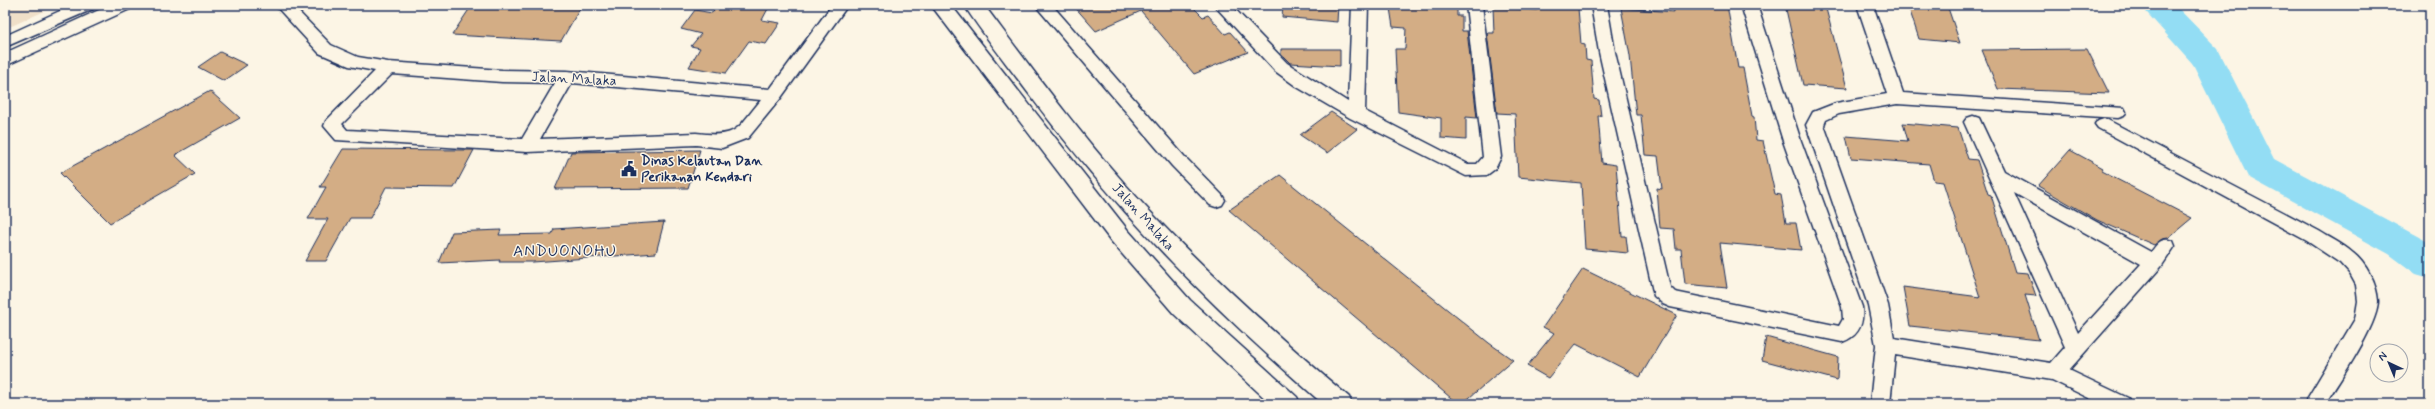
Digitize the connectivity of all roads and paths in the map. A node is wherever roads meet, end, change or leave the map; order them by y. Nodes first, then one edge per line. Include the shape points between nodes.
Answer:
1 (87, 5) edge
2 (124, 5) edge
3 (283, 5) edge
4 (840, 5) edge
5 (942, 5) edge
6 (974, 5) edge
7 (1043, 5) edge
8 (1222, 5) edge
9 (1360, 5) edge
10 (1474, 5) edge
11 (1599, 5) edge
12 (1749, 5) edge
13 (1865, 5) edge
14 (5, 42) edge
15 (5, 60) edge
16 (388, 68) junction
17 (567, 77) junction
18 (774, 95) junction
19 (1897, 98) junction
20 (1356, 114) junction
21 (1973, 122) dead end
22 (527, 146) junction
23 (1997, 175) junction
24 (1216, 200) dead end
25 (2166, 246) dead end
26 (2154, 262) junction
27 (1886, 345) junction
28 (2076, 350) junction
29 (2055, 372) junction
30 (1288, 404) edge
31 (1340, 404) edge
32 (1880, 404) edge
33 (2121, 404) edge
34 (2314, 404) edge

1 - 14 street
2 - 15 street
3 - 16 street, Jalan Malaka via 325,49 355,62
4 - 18 street
5 - 30 street, Jalan Malaka via 1114,229 1166,289 1187,312
6 - 31 street, Jalan Malaka via 1073,136 1158,235 1236,314
7 - 24 street via 1178,161
8 - 20 street via 1281,67
9 - 20 street
10 - 20 street via 1492,146 1489,164 1480,170 1466,170
11 - 12 street via 1607,52 1661,291 1670,299 1842,334 1854,320 1852,307 1792,141
13 - 19 street
16 - 17 street, Jalan Malaka via 502,76
16 - 22 street via 335,121 333,126 342,136
17 - 18 street, Jalan Malaka
17 - 22 street
18 - 22 street via 742,134 722,142 696,139
19 - 27 street via 1836,109 1819,116 1815,125 1878,305
19 - 34 street via 2111,118 2347,258 2365,284 2368,301 2364,320
21 - 23 street
23 - 26 street
23 - 28 street
25 - 26 street
26 - 28 street
27 - 29 street
27 - 32 street
28 - 29 street
29 - 33 street

